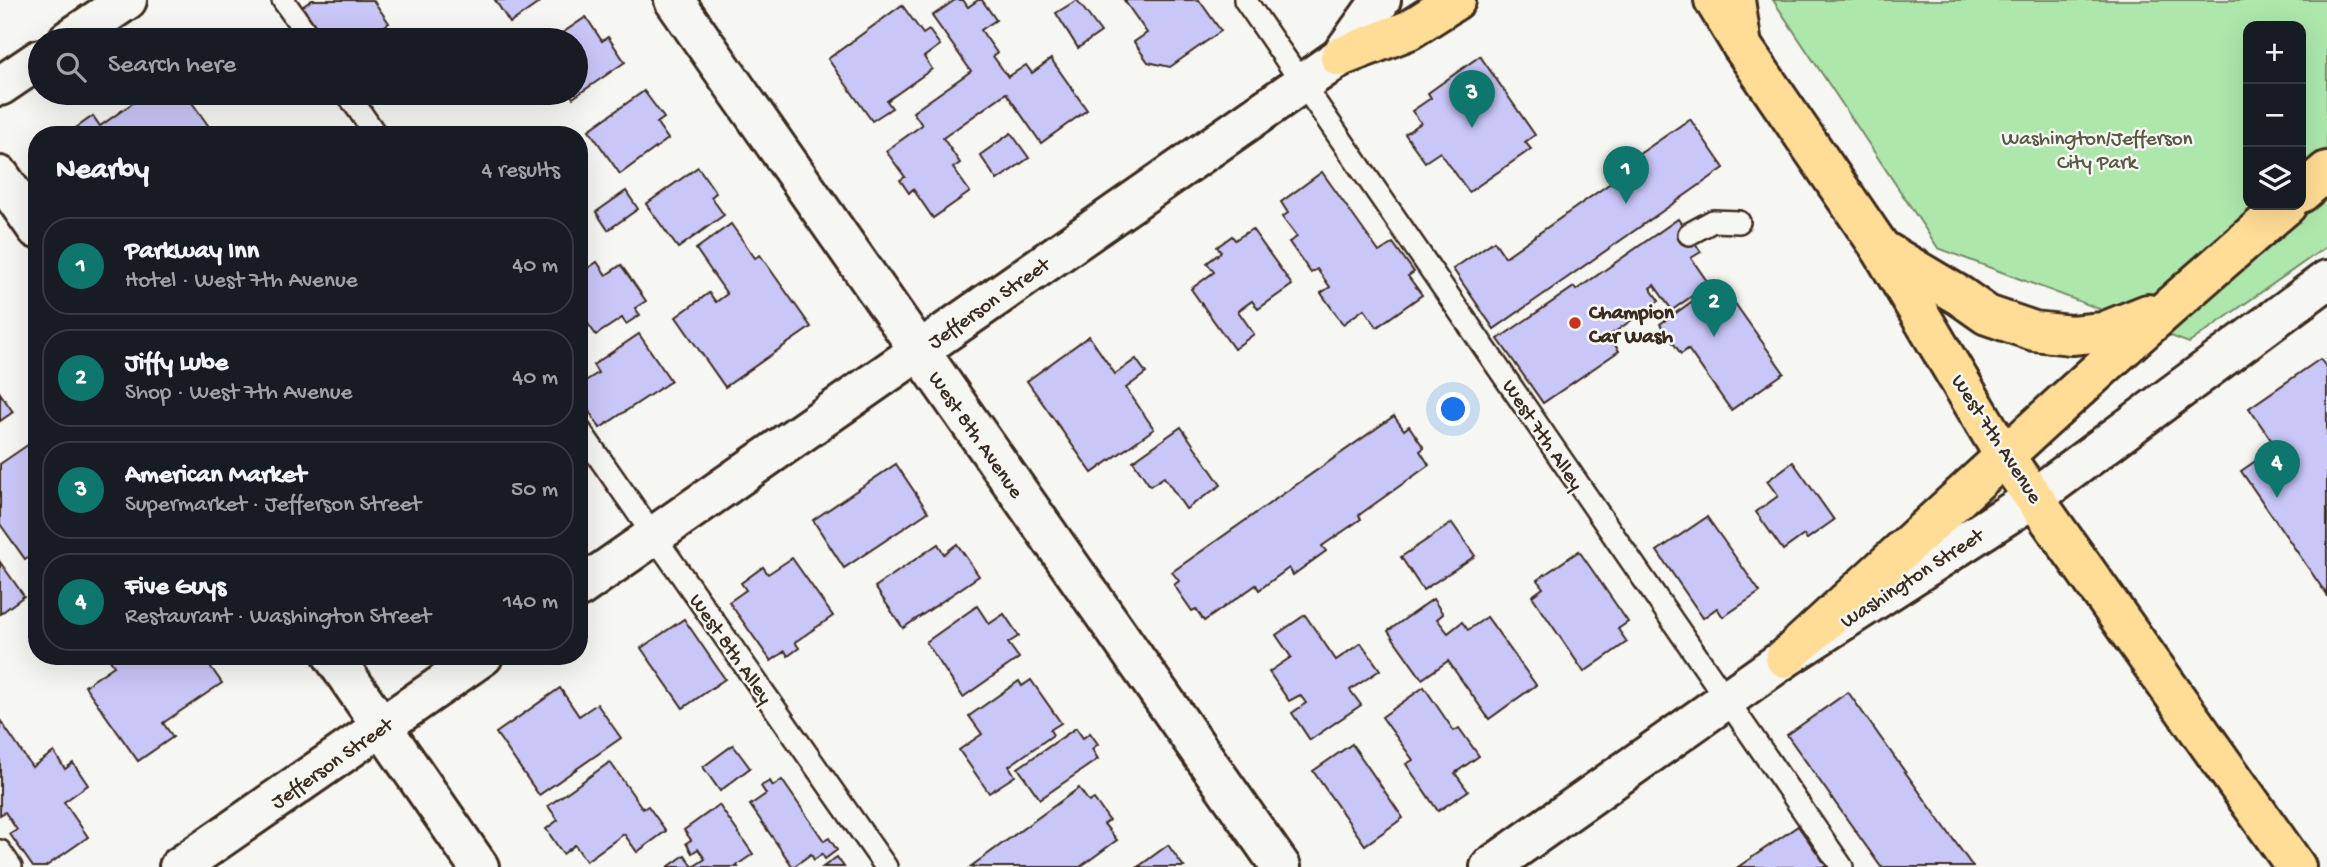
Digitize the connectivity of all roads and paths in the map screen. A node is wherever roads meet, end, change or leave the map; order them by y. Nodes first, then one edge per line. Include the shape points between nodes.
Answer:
1 (127, 0) edge
2 (283, 0) edge
3 (674, 0) edge
4 (1245, 0) edge
5 (1381, 0) edge
6 (1456, 0) edge
7 (1714, 0) edge
8 (1735, 0) edge
9 (86, 28) edge
10 (303, 28) edge
11 (1742, 46) junction
12 (1340, 57) junction
13 (28, 67) edge
14 (1302, 83) junction
15 (0, 86) edge
16 (355, 105) edge
17 (370, 126) edge
18 (2327, 171) edge
19 (0, 176) edge
20 (2306, 189) edge
21 (2281, 210) edge
22 (28, 216) edge
23 (1739, 222) dead end
24 (1689, 234) dead end
25 (1881, 249) junction
26 (2327, 280) edge
27 (2166, 307) junction
28 (919, 350) junction
29 (588, 442) edge
30 (2004, 457) junction
31 (2035, 497) junction
32 (653, 536) junction
33 (588, 582) edge
34 (1785, 658) junction
35 (339, 665) edge
36 (470, 665) edge
37 (1727, 700) junction
38 (382, 727) junction
39 (0, 851) edge
40 (11, 867) edge
41 (179, 867) edge
42 (479, 867) edge
43 (886, 867) edge
44 (1281, 867) edge
45 (1490, 867) edge
46 (1842, 867) edge
47 (2296, 867) edge

1 - 9 street
2 - 10 lane
3 - 28 street, West 8th Avenue
4 - 14 lane, West 7th Alley
5 - 12 street, Jefferson Street
6 - 12 main road via 1409,30
7 - 11 main road, West 7th Avenue
8 - 11 main road
11 - 25 main road, West 7th Avenue
12 - 14 street, Jefferson Street
13 - 15 street
14 - 28 street, Jefferson Street
14 - 37 lane, West 7th Alley via 1504,362
16 - 17 lane
18 - 20 main road
19 - 22 street
21 - 27 main road
23 - 24 lane via 1713,220
25 - 27 main road via 1987,315 2034,331 2103,332
25 - 30 main road, West 7th Avenue
26 - 31 street, Washington Street
27 - 30 main road
28 - 32 street, Jefferson Street
28 - 44 street, West 8th Avenue
29 - 32 lane, West 8th Alley
30 - 31 main road, West 7th Avenue
30 - 34 main road
31 - 34 street, Washington Street
31 - 47 main road, West 7th Avenue
32 - 33 street, Jefferson Street
32 - 43 lane, West 8th Alley
34 - 37 street, Washington Street
35 - 38 street
36 - 38 street, Jefferson Street
37 - 45 street, Washington Street
37 - 46 lane, West 7th Alley
38 - 41 street, Jefferson Street
38 - 42 street
39 - 40 lane

